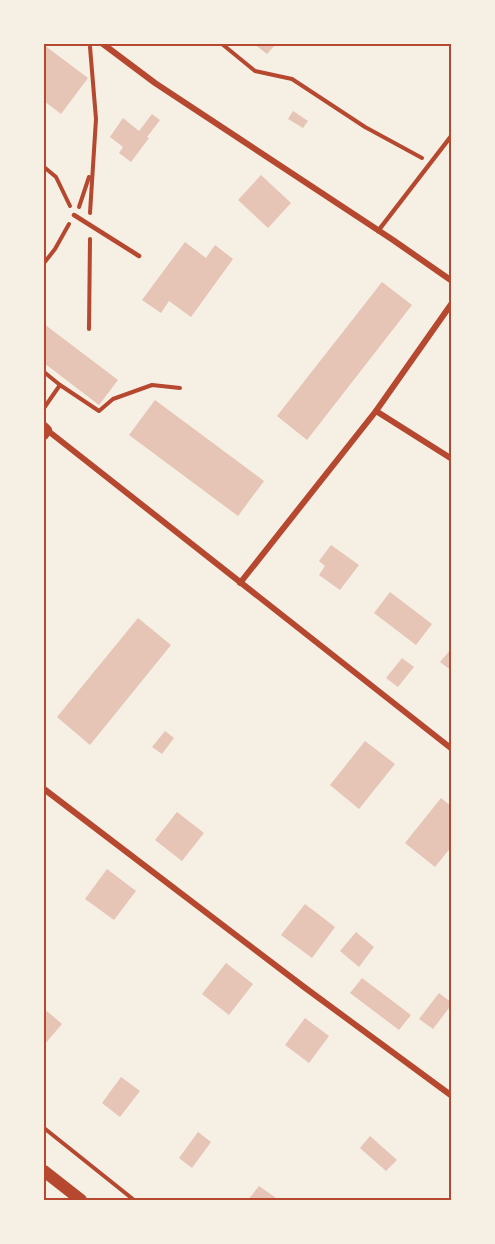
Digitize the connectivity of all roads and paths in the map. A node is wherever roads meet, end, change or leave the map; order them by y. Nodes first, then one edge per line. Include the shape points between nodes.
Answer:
1 (90, 44) edge
2 (103, 44) edge
3 (222, 44) edge
4 (452, 135) edge
5 (430, 163) junction
6 (44, 167) edge
7 (74, 215) joint
8 (90, 224) junction
9 (378, 231) junction
10 (139, 256) dead end
11 (452, 282) edge
12 (452, 303) edge
13 (89, 329) dead end
14 (44, 372) edge
15 (60, 385) junction
16 (180, 388) dead end
17 (44, 408) edge
18 (376, 411) junction
19 (45, 431) edge
20 (452, 459) edge
21 (240, 583) junction
22 (452, 749) edge
23 (44, 789) edge
24 (452, 1096) edge
25 (44, 1128) edge
26 (44, 1170) edge
27 (81, 1200) edge
28 (134, 1200) edge

1 - 8 path via 96,119
2 - 9 street via 155,83
3 - 5 path via 255,71 292,79 365,127
4 - 5 lane
5 - 9 lane
6 - 7 path via 56,177
7 - 8 lane
8 - 10 lane
8 - 13 path
9 - 11 street
12 - 18 street
14 - 15 path
15 - 16 path via 99,411 113,399 152,385
15 - 17 path
18 - 20 street
18 - 21 street
19 - 21 street
21 - 22 street
23 - 24 street
25 - 28 path
26 - 27 main road

